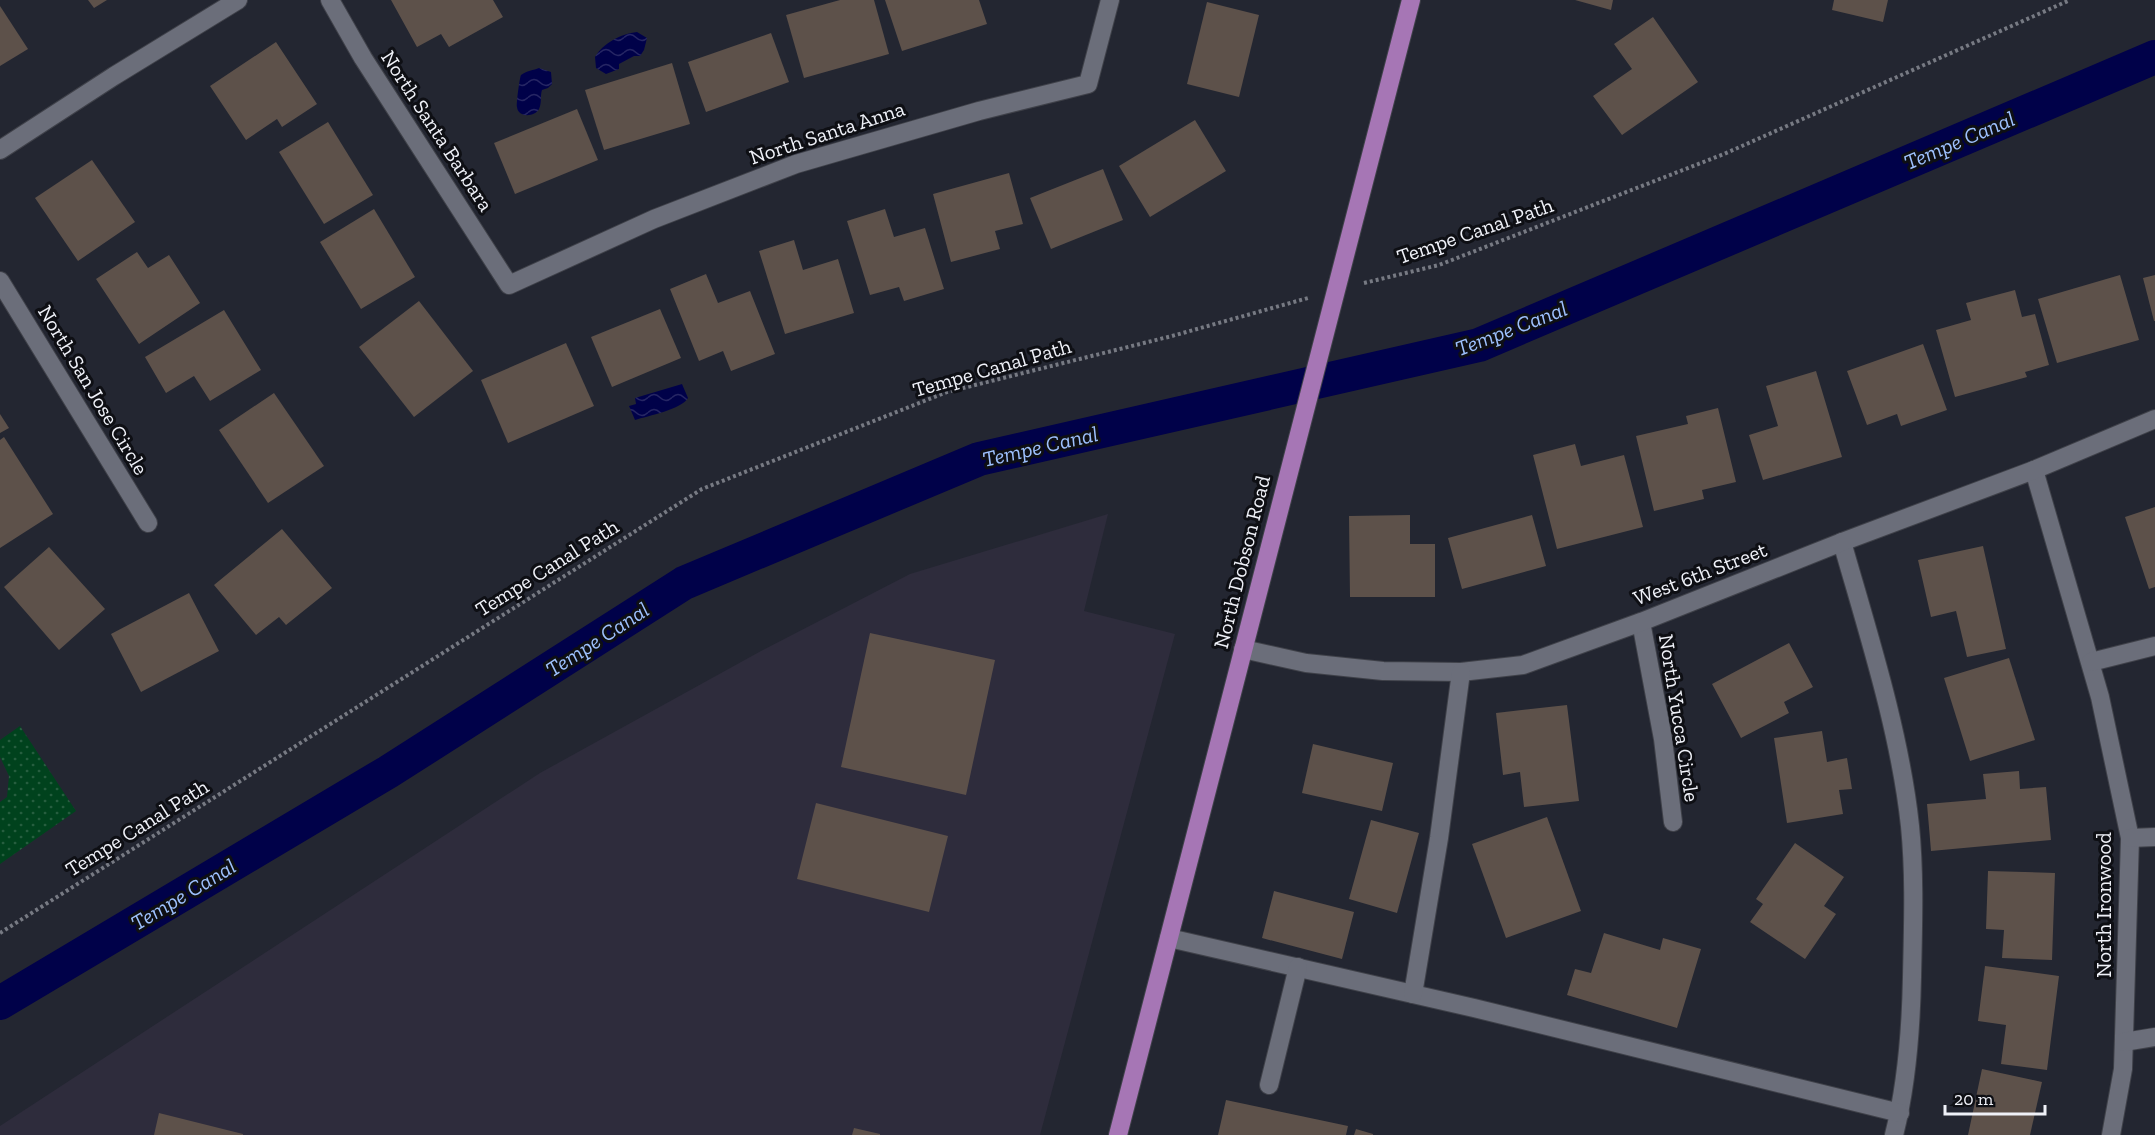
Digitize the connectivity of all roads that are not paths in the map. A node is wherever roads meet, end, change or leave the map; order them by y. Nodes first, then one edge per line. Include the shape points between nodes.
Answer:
1 (238, 0) edge
2 (330, 0) edge
3 (1110, 0) edge
4 (1411, 0) edge
5 (0, 150) edge
6 (0, 281) edge
7 (509, 285) joint
8 (2155, 419) edge
9 (2034, 470) junction
10 (148, 523) dead end
11 (1842, 542) junction
12 (1641, 621) junction
13 (2155, 646) edge
14 (1243, 649) junction
15 (2091, 662) junction
16 (1461, 672) junction
17 (1673, 822) dead end
18 (2155, 837) edge
19 (2130, 838) junction
20 (1169, 938) junction
21 (1298, 967) junction
22 (1413, 994) junction
23 (2155, 1037) edge
24 (2124, 1042) junction
25 (1269, 1085) dead end
26 (1900, 1113) junction
27 (1118, 1135) edge
28 (1894, 1135) edge
29 (2111, 1135) edge

1 - 5 street
2 - 7 street, North Santa Barbara
3 - 7 street, North Santa Anna via 1088,84 796,164 654,219
4 - 14 main road, North Dobson Road
6 - 10 street, North San Jose Circle
8 - 9 street, West 6th Street
9 - 11 street, West 6th Street
9 - 15 street, North Ironwood
11 - 12 street, West 6th Street
11 - 26 street via 1893,730 1910,826 1914,914 1911,1016
12 - 16 street, West 6th Street via 1523,664
12 - 17 street, North Yucca Circle via 1664,739
13 - 15 street
14 - 16 street, West 6th Street via 1306,663 1383,671
14 - 20 main road, North Dobson Road
15 - 19 street, North Ironwood
16 - 22 street
18 - 19 street
19 - 24 street, North Ironwood
20 - 21 street
20 - 27 main road, North Dobson Road
21 - 22 street
21 - 25 street
22 - 26 street
23 - 24 street
24 - 29 street, North Ironwood
26 - 28 street

